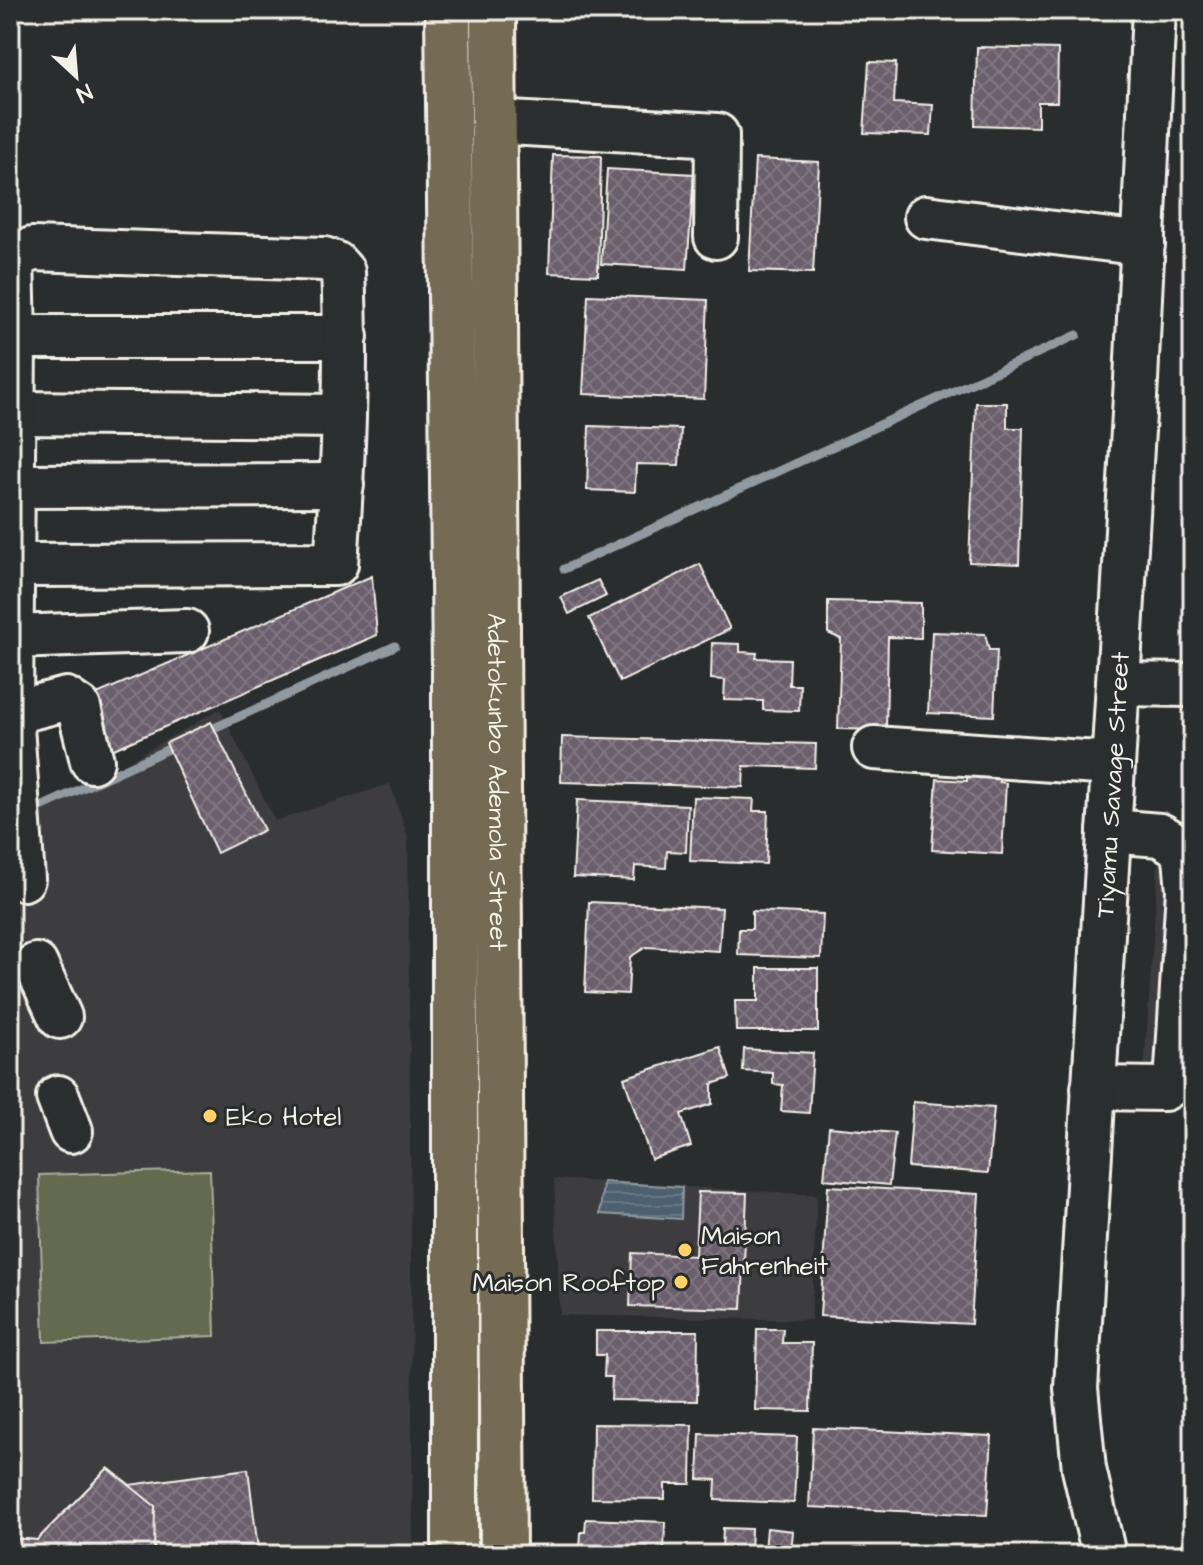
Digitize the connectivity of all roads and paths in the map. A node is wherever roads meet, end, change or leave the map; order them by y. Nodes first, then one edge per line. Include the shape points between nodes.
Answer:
1 (448, 10) edge
2 (493, 10) edge
3 (1154, 10) edge
4 (493, 122) junction
5 (926, 217) dead end
6 (716, 237) dead end
7 (1143, 244) junction
8 (14, 337) junction
9 (346, 337) junction
10 (14, 413) junction
11 (344, 416) junction
12 (342, 485) junction
13 (13, 486) junction
14 (12, 565) junction
15 (187, 631) dead end
16 (11, 637) edge
17 (1118, 684) junction
18 (1193, 685) edge
19 (11, 713) edge
20 (874, 748) dead end
21 (92, 761) dead end
22 (1113, 764) junction
23 (1109, 831) junction
24 (23, 879) dead end
25 (36, 965) dead end
26 (60, 1017) dead end
27 (1093, 1088) junction
28 (455, 1555) edge
29 (503, 1555) edge
30 (1104, 1555) edge

1 - 28 main road, Adetokunbo Ademola Street via 455,640
2 - 4 main road, Adetokunbo Ademola Street
3 - 7 street, Tiyamu Savage Street
4 - 6 street via 717,135
4 - 29 main road, Adetokunbo Ademola Street
5 - 7 street
7 - 17 street, Tiyamu Savage Street
8 - 9 street
8 - 9 street via 12,258 32,249 324,259 343,272
8 - 10 street
9 - 11 street
10 - 11 street
10 - 13 street
11 - 12 street
12 - 13 street
12 - 14 street via 336,564
13 - 14 street
14 - 16 street
15 - 16 street
16 - 19 street
17 - 18 street
17 - 22 street, Tiyamu Savage Street
19 - 21 street via 66,699 74,703
19 - 24 street
20 - 22 street
22 - 23 street, Tiyamu Savage Street
23 - 27 street, Tiyamu Savage Street
23 - 27 street via 1160,835 1185,857 1188,890 1177,1069 1173,1083 1164,1089
25 - 26 street
27 - 30 street, Tiyamu Savage Street via 1076,1388 1084,1469

